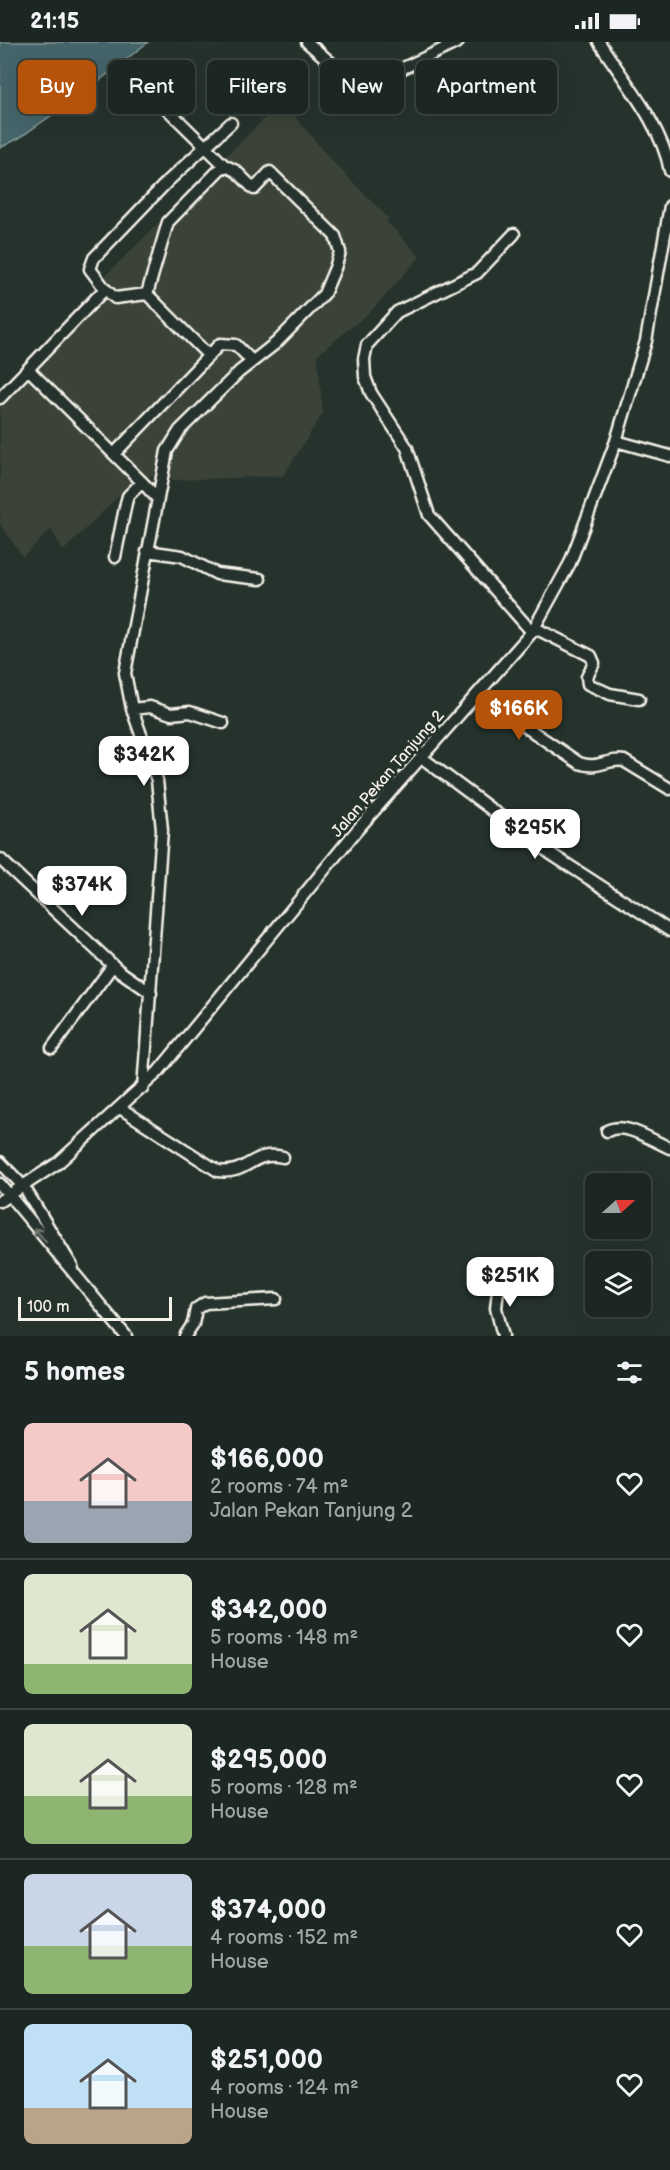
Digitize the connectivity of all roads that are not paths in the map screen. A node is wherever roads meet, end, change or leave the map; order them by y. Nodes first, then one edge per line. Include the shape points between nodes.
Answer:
1 (307, 42) edge
2 (458, 42) edge
3 (599, 42) edge
4 (172, 114) edge
5 (231, 123) dead end
6 (658, 136) junction
7 (670, 146) edge
8 (206, 147) junction
9 (224, 165) junction
10 (670, 171) edge
11 (670, 206) edge
12 (514, 234) dead end
13 (105, 288) junction
14 (147, 294) junction
15 (208, 355) junction
16 (252, 361) junction
17 (28, 369) junction
18 (0, 398) edge
19 (616, 441) junction
20 (114, 454) junction
21 (670, 456) edge
22 (142, 482) junction
23 (157, 498) junction
24 (147, 551) junction
25 (115, 557) dead end
26 (260, 579) dead end
27 (533, 630) junction
28 (477, 694) junction
29 (639, 699) dead end
30 (132, 709) junction
31 (223, 723) dead end
32 (421, 757) junction
33 (670, 789) edge
34 (0, 859) edge
35 (670, 931) edge
36 (113, 965) junction
37 (151, 993) junction
38 (52, 1048) dead end
39 (143, 1088) junction
40 (120, 1108) junction
41 (607, 1131) dead end
42 (670, 1148) edge
43 (283, 1157) dead end
44 (0, 1162) edge
45 (0, 1185) edge
46 (24, 1187) junction
47 (4, 1198) edge
48 (75, 1272) junction
49 (499, 1282) dead end
50 (276, 1299) dead end
51 (126, 1336) edge
52 (186, 1336) edge
53 (503, 1336) edge

1 - 2 street via 367,94 397,71
3 - 6 street
4 - 8 street
5 - 8 street
6 - 7 street
6 - 10 street
8 - 9 street
8 - 13 street via 168,180 94,258 90,269
9 - 14 street via 168,222
9 - 16 street via 254,189 270,172 334,236 339,247 324,294 276,343
11 - 19 street, Jalan Pekan Tanjung 2 via 646,341
12 - 27 street via 477,273 397,312 367,345 364,359 371,393 407,448 429,515
13 - 14 street via 115,298
13 - 17 street
14 - 15 street
15 - 16 street via 220,344 232,343
15 - 20 street
16 - 23 street via 173,440
17 - 18 street
17 - 20 street
19 - 21 street
19 - 27 street, Jalan Pekan Tanjung 2 via 570,563
20 - 22 street
22 - 23 street
22 - 25 street via 128,496
23 - 24 street
24 - 26 street via 182,556 218,574
24 - 30 street via 125,673
27 - 28 street, Jalan Pekan Tanjung 2
27 - 29 street via 591,656 594,663 588,684 610,694
28 - 32 street, Jalan Pekan Tanjung 2
28 - 33 street via 579,763 596,766 618,759
30 - 31 street via 189,712
30 - 37 street via 160,795 162,856
32 - 35 street via 551,854
32 - 39 street, Jalan Pekan Tanjung 2
34 - 36 street
36 - 37 street
36 - 38 street
37 - 39 street
39 - 40 street, Jalan Pekan Tanjung 2
40 - 43 street via 218,1170 237,1170 265,1155
40 - 46 street, Jalan Pekan Tanjung 2 via 58,1163
41 - 42 street via 623,1129
44 - 46 street
45 - 47 street
46 - 47 street, Jalan Pekan Tanjung 2
46 - 48 street
48 -> 47 street
48 - 51 street
49 - 53 street via 496,1308
50 - 52 street via 205,1303 196,1309

